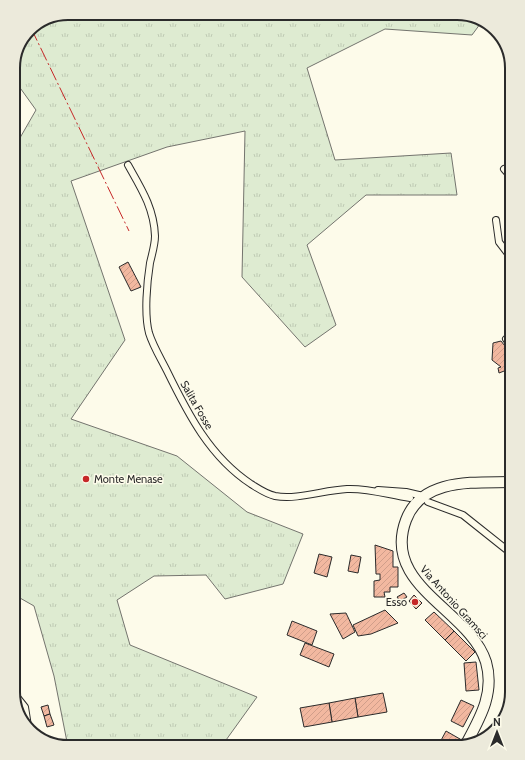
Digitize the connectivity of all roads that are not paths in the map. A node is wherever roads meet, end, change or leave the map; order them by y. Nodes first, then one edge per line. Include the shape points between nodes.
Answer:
1 (128, 165) dead end
2 (496, 220) dead end
3 (505, 250) edge
4 (505, 482) edge
5 (372, 490) junction
6 (410, 498) dead end
7 (426, 499) junction
8 (505, 548) edge
9 (20, 700) edge
10 (26, 715) edge
11 (469, 738) edge

1 - 5 street, Salita Fosse via 146,195 154,227 147,320 149,333 186,410 207,442 239,476 274,496 295,496 349,488
2 - 3 street via 499,242
4 - 7 main road, Via Antonio Gramsci via 448,486 434,489
5 - 6 street, Salita Fosse
5 - 7 street via 394,490
7 - 8 street via 463,515
7 - 11 main road, Via Antonio Gramsci via 413,507 404,525 402,548 407,566 422,586 474,640 484,657 488,670 489,691 486,704
9 - 10 street

